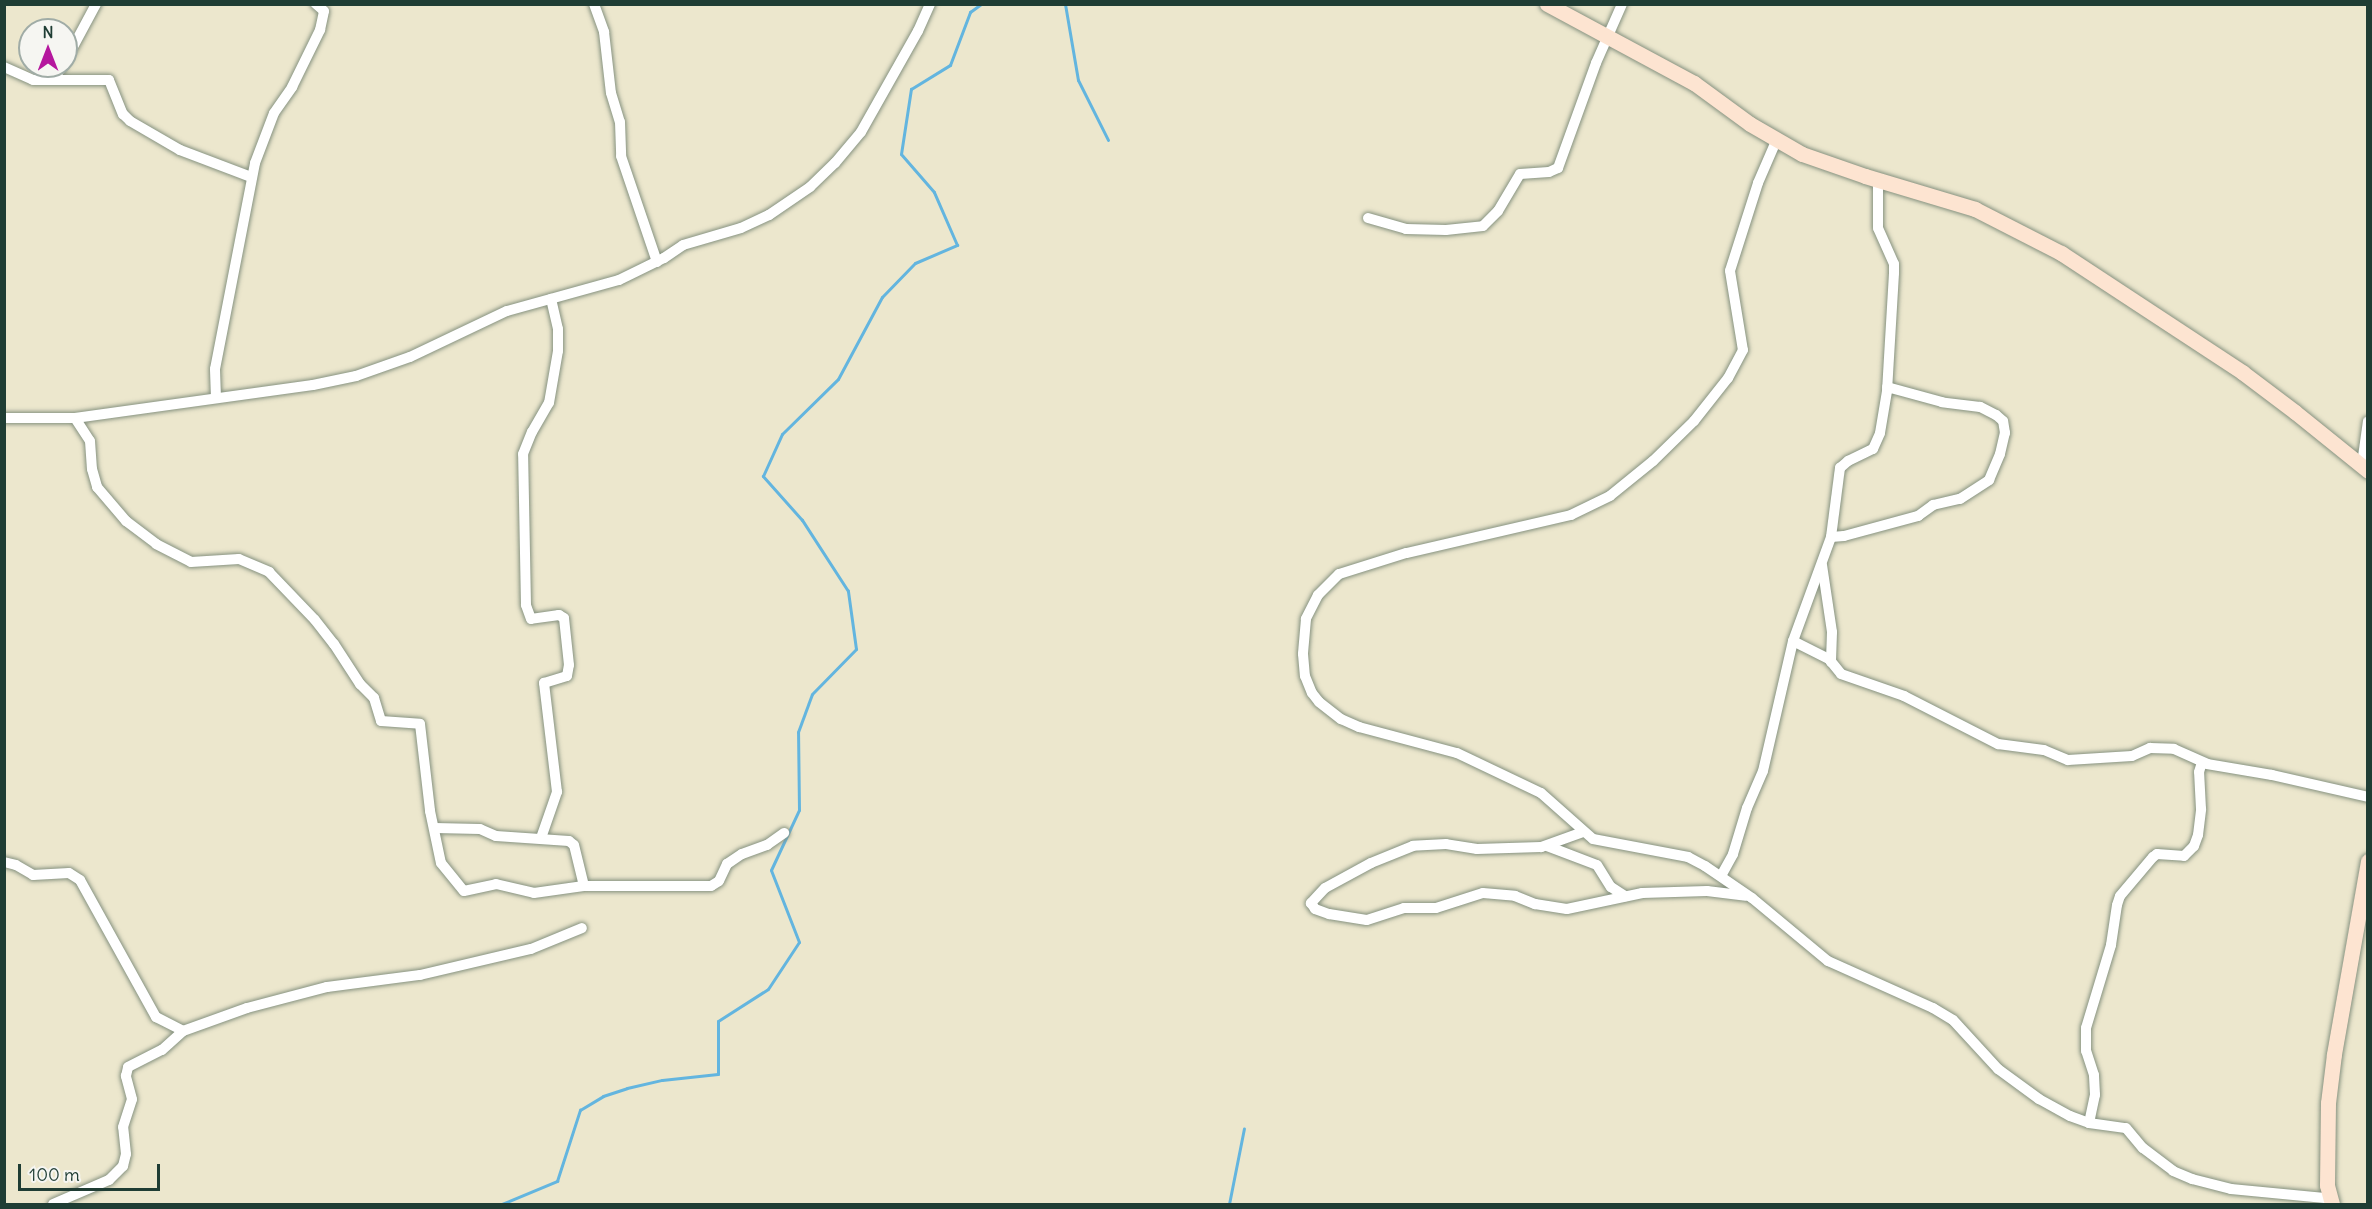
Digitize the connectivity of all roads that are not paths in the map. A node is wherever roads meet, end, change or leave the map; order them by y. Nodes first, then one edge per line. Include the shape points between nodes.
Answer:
1 (96, 4) edge
2 (316, 4) edge
3 (594, 4) edge
4 (930, 4) edge
5 (1547, 4) edge
6 (1622, 4) edge
7 (1608, 37) junction
8 (78, 38) edge
9 (4, 67) edge
10 (53, 80) joint
11 (1777, 139) junction
12 (251, 177) junction
13 (1878, 180) junction
14 (1368, 218) dead end
15 (657, 262) junction
16 (551, 299) junction
17 (1887, 387) junction
18 (216, 398) junction
19 (4, 418) edge
20 (75, 418) junction
21 (2367, 421) edge
22 (2365, 467) edge
23 (1831, 537) junction
24 (1821, 566) junction
25 (1794, 640) junction
26 (1831, 662) junction
27 (2202, 762) junction
28 (2367, 797) edge
29 (435, 828) junction
30 (1582, 832) junction
31 (784, 833) dead end
32 (541, 838) junction
33 (1546, 846) junction
34 (2367, 861) edge
35 (4, 862) edge
36 (1720, 876) junction
37 (584, 886) junction
38 (1625, 896) junction
39 (1752, 898) junction
40 (582, 927) dead end
41 (183, 1031) junction
42 (2090, 1123) junction
43 (2327, 1199) edge
44 (53, 1204) edge

1 - 8 street
2 - 12 street via 324,11 323,22 292,87 266,129
3 - 15 street via 604,32 611,93 620,122 621,156
4 - 15 street via 861,132 823,176 769,215 741,228 683,245
5 - 7 street
6 - 7 street
7 - 11 street via 1694,83
7 - 14 street via 1558,168 1520,174 1485,225 1446,230 1406,229
9 - 10 street via 26,78
10 - 12 street via 109,80 123,114 130,121 180,150
11 - 13 street via 1802,154
11 - 30 street via 1758,183 1730,271 1743,350 1728,378 1694,421 1610,496 1571,515 1350,568 1327,583 1306,619 1302,654 1305,676 1318,702 1359,727 1457,753 1499,772 1555,803
12 - 18 street via 215,369
13 - 17 street via 1878,228 1894,273
13 - 22 street via 1975,209 2061,253 2242,372
15 - 16 street via 619,280
16 - 18 street via 507,311 410,357 356,376
16 - 32 street via 558,351 549,403 524,454 526,605 531,619 559,615 564,618 569,665 567,676 544,683 556,792
17 - 23 street via 1876,445 1840,468
17 - 23 street via 1942,402 1980,407 1996,415 2005,433 2000,454 1989,480 1960,499 1933,506 1918,516
18 - 20 street
19 - 20 street
20 - 29 street via 90,441 97,487 126,521 156,544 191,562 239,560 261,566 334,644 374,698 381,721 420,724
21 - 22 street
23 - 24 street
24 - 25 street
24 - 26 street via 1832,632
25 - 26 street
25 - 36 street via 1763,771 1733,854
26 - 27 street via 1841,674 1904,696 1998,744 2044,750 2068,760 2132,756 2150,748 2174,749
27 - 28 street
27 - 42 street via 2198,835 2190,853 2157,854 2116,905 2110,945 2086,1028 2086,1051 2094,1075 2095,1095
29 - 32 street via 480,829 496,836
29 - 37 street via 441,863 464,891 500,884 522,892
30 - 33 street
30 - 36 street via 1593,839 1688,857
31 - 37 street via 727,864 719,881 711,886
32 - 37 street via 572,842
33 - 38 street via 1597,865 1611,887
33 - 38 street via 1413,846 1325,888 1311,903 1315,909 1329,914 1367,920 1404,908 1436,908 1483,893 1515,896 1567,909
34 - 43 street via 2328,1103
35 - 41 street via 33,875 69,873 80,880 156,1017
36 - 39 street
38 - 39 street via 1707,891
39 - 42 street via 1828,961 1953,1020 1998,1069 2039,1099
40 - 41 street via 519,952 420,975 327,987 246,1008
41 - 44 street via 162,1050 128,1067 126,1076 132,1099 123,1127 123,1166 109,1180
42 - 43 street via 2126,1128 2160,1163 2192,1179 2231,1189

